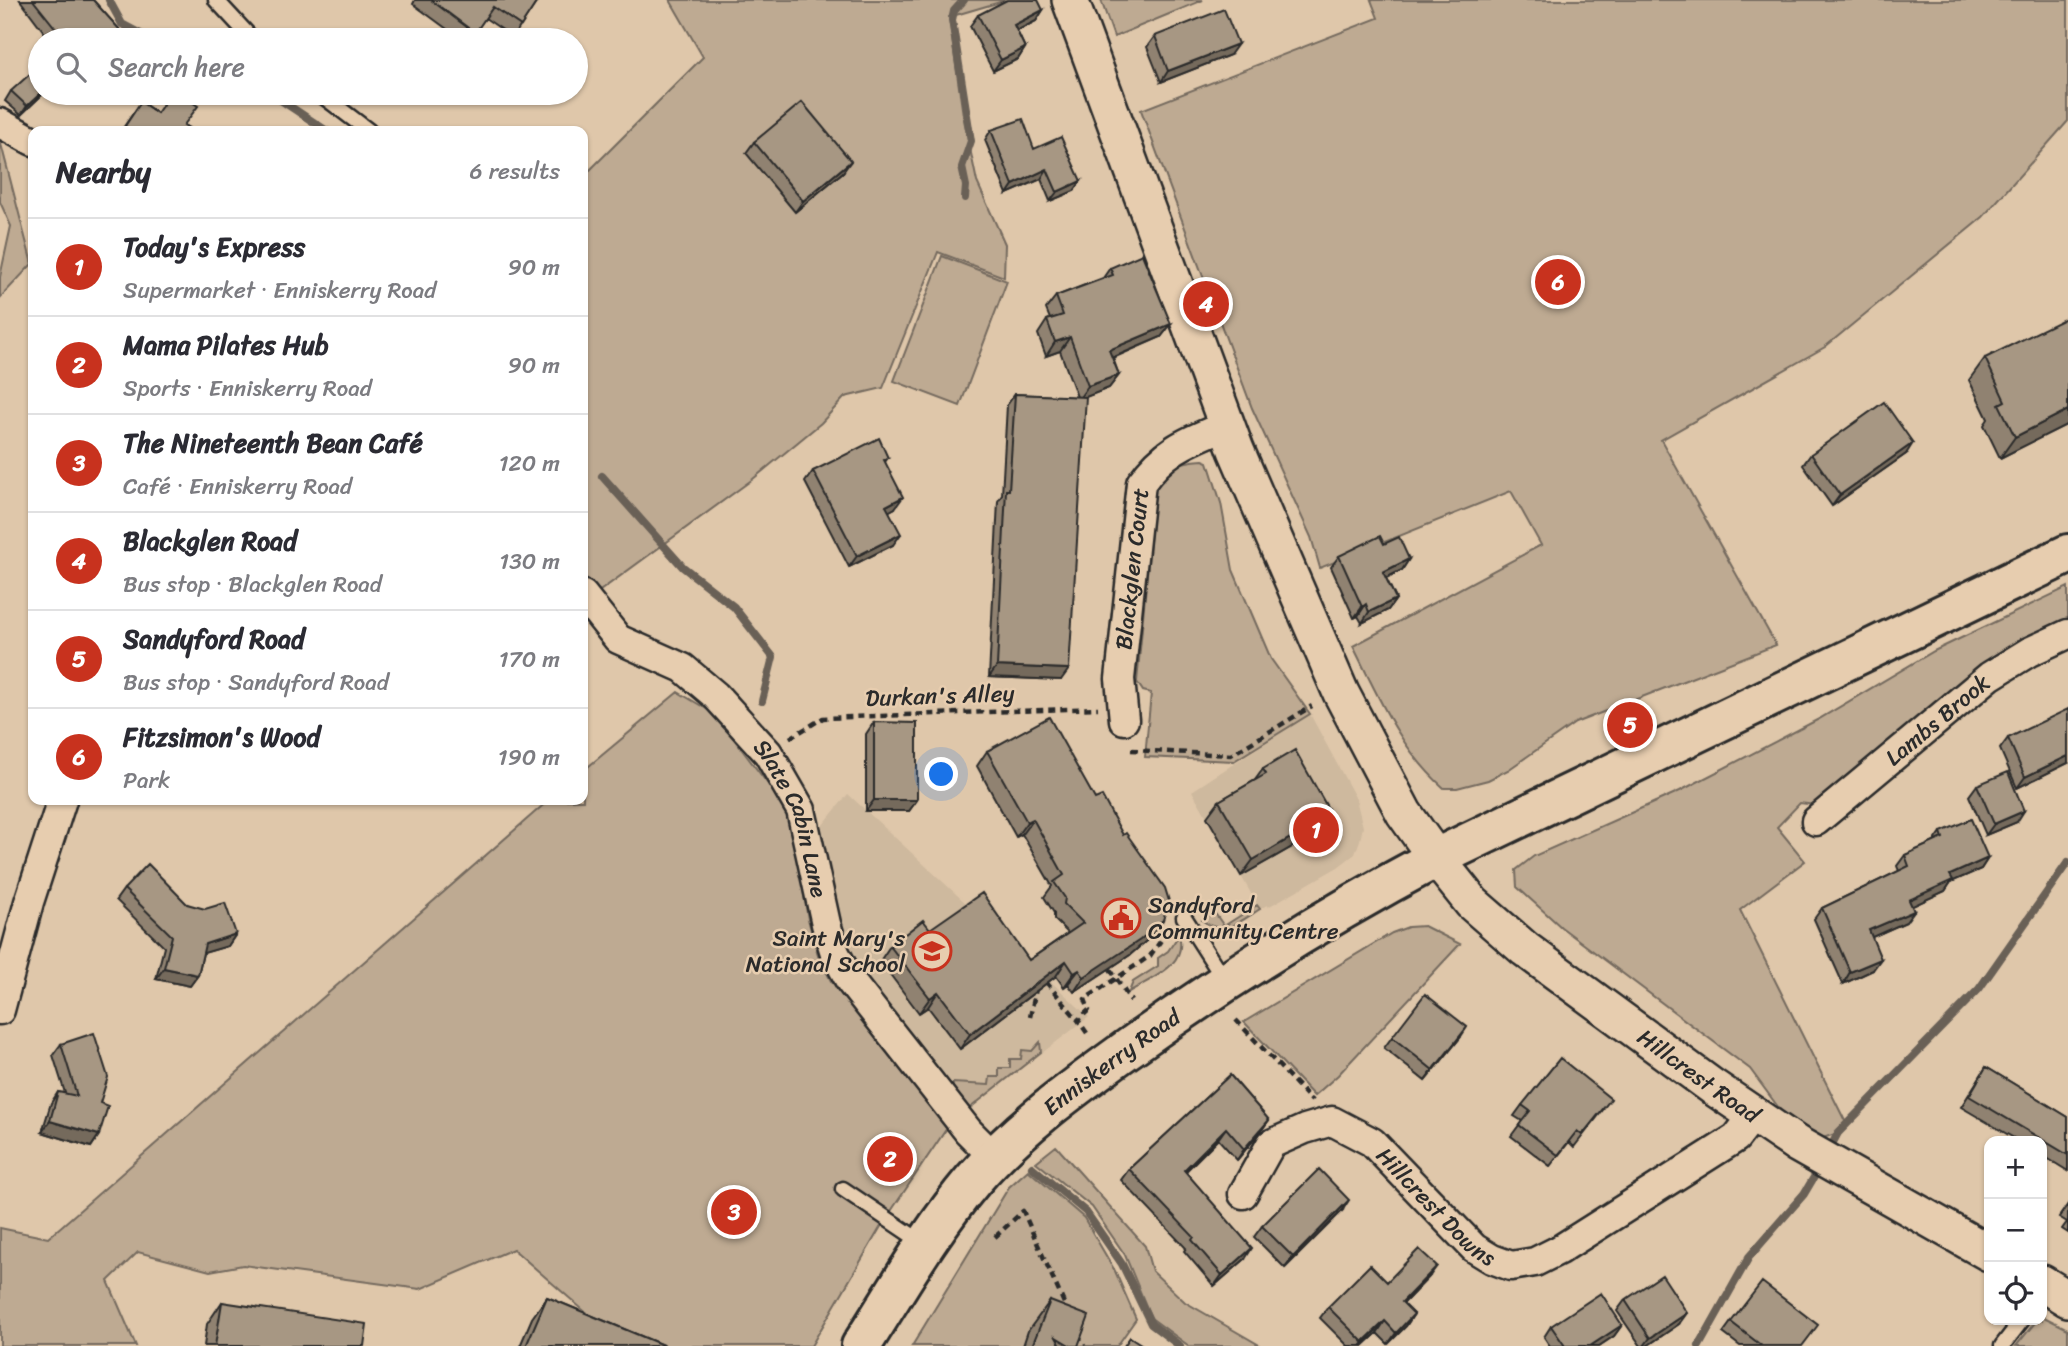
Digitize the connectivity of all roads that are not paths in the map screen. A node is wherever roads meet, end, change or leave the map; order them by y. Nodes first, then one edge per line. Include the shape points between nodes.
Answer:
1 (216, 0) edge
2 (1069, 0) edge
3 (242, 28) edge
4 (335, 105) edge
5 (0, 122) edge
6 (362, 126) edge
7 (28, 138) edge
8 (1227, 425) junction
9 (2068, 554) edge
10 (588, 601) edge
11 (2068, 634) edge
12 (1124, 715) road end
13 (60, 805) edge
14 (1816, 821) dead end
15 (1436, 858) junction
16 (1184, 917) road end
17 (1226, 983) junction
18 (0, 1010) edge
19 (1753, 1116) junction
20 (994, 1157) junction
21 (843, 1189) dead end
22 (1243, 1194) dead end
23 (924, 1245) junction
24 (1984, 1250) edge
25 (2018, 1325) edge
26 (861, 1346) edge
27 (2002, 1346) edge

1 - 3 lane
2 - 8 street, Hillcrest Road
4 - 6 lane
5 - 7 street
8 - 12 street, Blackglen Court via 1157,460 1141,482 1121,679
8 - 15 street, Hillcrest Road via 1341,693 1404,813
9 - 15 main road, Enniskerry Road
10 - 20 street, Slate Cabin Lane via 618,639 683,668 768,752 801,810 826,924 850,981 968,1131
11 - 14 street, Lambs Brook via 1990,676
13 - 18 street
15 - 17 main road, Enniskerry Road
15 - 19 street, Hillcrest Road via 1472,903 1525,948
16 - 17 lane
17 - 20 main road, Enniskerry Road via 1079,1083
19 - 22 street, Hillcrest Downs via 1736,1138 1559,1250 1535,1262 1511,1266 1474,1248 1372,1142 1332,1121 1271,1144
19 - 24 street, Hillcrest Road
20 - 23 main road, Enniskerry Road
21 - 23 lane
23 - 26 main road, Enniskerry Road
25 - 27 lane

